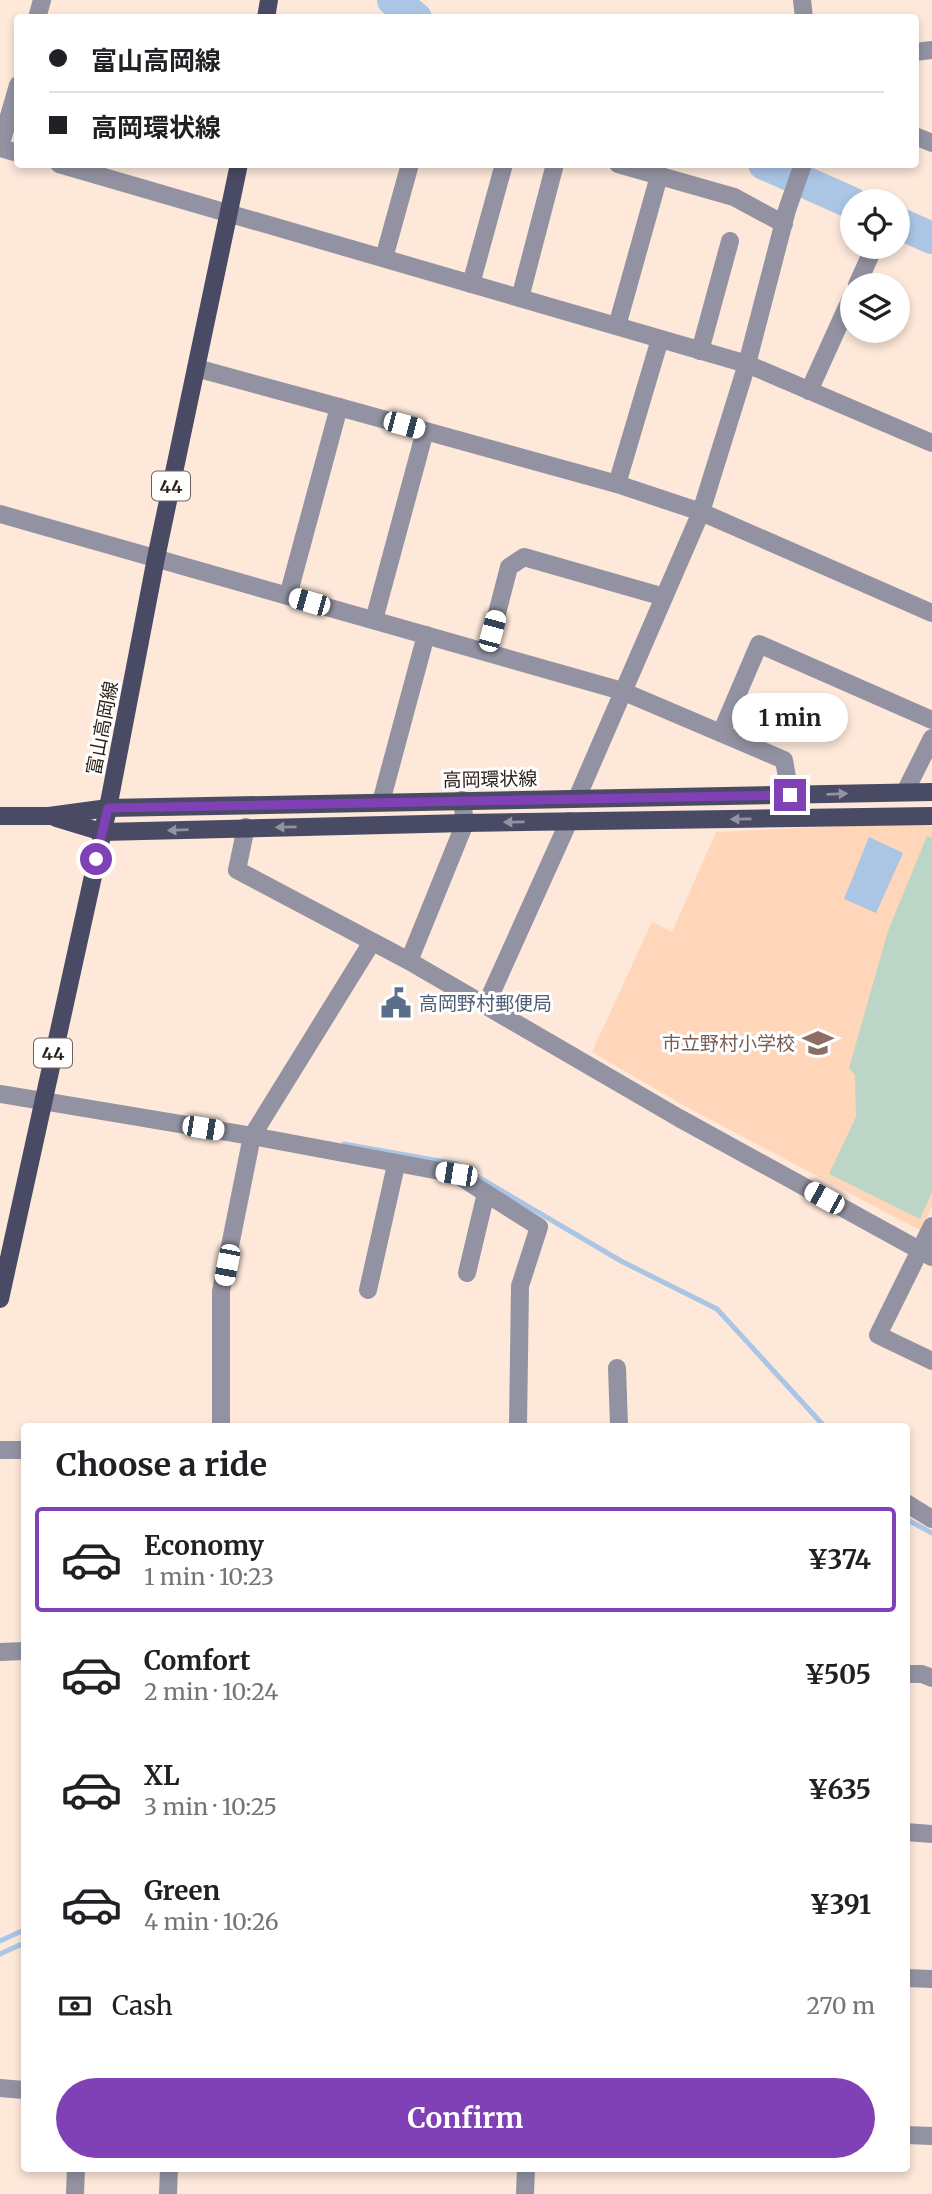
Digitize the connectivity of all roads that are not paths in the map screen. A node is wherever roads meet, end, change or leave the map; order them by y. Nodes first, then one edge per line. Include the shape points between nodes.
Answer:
1 (14, 99) edge
2 (0, 147) edge
3 (73, 168) edge
4 (238, 168) edge
5 (409, 168) edge
6 (503, 168) edge
7 (554, 168) edge
8 (632, 168) edge
9 (802, 168) edge
10 (659, 176) junction
11 (229, 212) junction
12 (785, 217) junction
13 (730, 242) dead end
14 (384, 258) junction
15 (471, 284) junction
16 (520, 298) junction
17 (840, 323) edge
18 (617, 326) junction
19 (660, 339) junction
20 (700, 351) junction
21 (747, 365) junction
22 (196, 368) junction
23 (810, 391) junction
24 (339, 407) junction
25 (425, 431) junction
26 (932, 443) edge
27 (617, 484) junction
28 (701, 512) junction
29 (0, 514) edge
30 (156, 558) junction
31 (288, 596) junction
32 (664, 597) junction
33 (932, 612) edge
34 (374, 620) junction
35 (426, 635) junction
36 (486, 652) junction
37 (622, 691) junction
38 (932, 720) edge
39 (721, 733) junction
40 (932, 738) edge
41 (905, 792) junction
42 (932, 792) edge
43 (790, 795) junction
44 (577, 798) junction
45 (462, 800) junction
46 (381, 802) junction
47 (108, 808) junction
48 (0, 816) edge
49 (49, 816) junction
50 (932, 816) edge
51 (569, 821) junction
52 (465, 823) junction
53 (246, 827) junction
54 (102, 832) junction
55 (372, 942) junction
56 (409, 961) junction
57 (485, 1005) junction
58 (0, 1094) edge
59 (42, 1102) junction
60 (255, 1131) junction
61 (396, 1165) junction
62 (486, 1193) junction
63 (932, 1226) edge
64 (926, 1254) edge
65 (467, 1273) dead end
66 (369, 1290) dead end
67 (0, 1299) edge
68 (932, 1361) edge
69 (617, 1368) dead end
70 (221, 1423) edge
71 (518, 1423) edge
72 (619, 1423) edge
73 (0, 1450) edge
74 (21, 1450) edge
75 (910, 1505) edge
76 (932, 1519) edge
77 (21, 1651) edge
78 (0, 1652) edge
79 (910, 1674) edge
80 (932, 1678) edge
81 (910, 1832) edge
82 (932, 1834) edge
83 (910, 1978) edge
84 (932, 1979) edge
85 (0, 2088) edge
86 (21, 2090) edge
87 (910, 2135) edge
88 (932, 2136) edge
89 (76, 2172) edge
90 (169, 2172) edge
91 (526, 2172) edge
92 (75, 2194) edge
93 (168, 2194) edge
94 (525, 2194) edge

1 - 2 street
3 - 11 street
4 - 11 main road, 富山高岡線 / 44
5 - 14 street
6 - 15 street
7 - 16 street
8 - 10 street
9 - 12 street
10 - 12 street
10 - 18 street
11 - 14 street
11 - 22 main road, 富山高岡線 / 44
12 - 21 street
13 - 20 street
14 - 15 street
15 - 16 street
16 - 18 street
17 - 23 street
18 - 19 street
19 - 20 street
19 - 27 street
20 - 21 street
21 - 23 street
21 - 28 street
22 - 24 street
22 - 30 main road, 富山高岡線 / 44
23 - 26 street
24 - 25 street
24 - 31 street
25 - 27 street
25 - 34 street
27 - 28 street
28 - 32 street
28 - 33 street
29 - 30 street
30 - 31 street
30 - 47 main road, 富山高岡線 / 44
31 - 34 street
32 - 36 street via 524,557 509,567
32 - 37 street
34 - 35 street
35 - 36 street
35 - 46 street
36 - 37 street
37 - 39 street
37 - 44 street
38 - 39 street via 759,644
39 - 43 street via 784,760
40 - 41 street
41 - 42 main road, 高岡環状線
43 -> 41 main road, 高岡環状線
43 - 44 main road, 高岡環状線
44 - 45 main road, 高岡環状線
45 - 46 main road, 高岡環状線
45 - 52 street
46 - 47 main road, 高岡環状線
47 - 49 main road, 高岡環状線
47 - 54 main road, 富山高岡線 / 44
48 - 49 main road, 高岡環状線
49 - 54 main road, 高岡環状線
50 -> 51 main road, 高岡環状線
51 -> 52 main road, 高岡環状線
51 - 57 street
52 -> 53 main road, 高岡環状線
52 - 56 street
53 -> 54 main road, 高岡環状線
53 - 55 street via 237,870
54 - 59 main road, 富山高岡線 / 44
55 - 56 street
55 - 60 street
56 - 57 street
57 - 64 street
58 - 59 street
59 - 60 street
59 - 67 main road, 富山高岡線 / 44
60 - 61 street
60 - 70 street via 221,1291
61 - 62 street via 456,1174
61 - 66 street
62 - 65 street
62 - 71 street via 539,1227 520,1286
63 - 64 street
64 - 68 street via 878,1335
69 - 72 street
73 - 74 street
75 - 76 street
77 - 78 street
79 - 80 street
81 - 82 street
83 - 84 street
85 - 86 street
87 - 88 street
89 - 92 street
90 - 93 street
91 - 94 street

